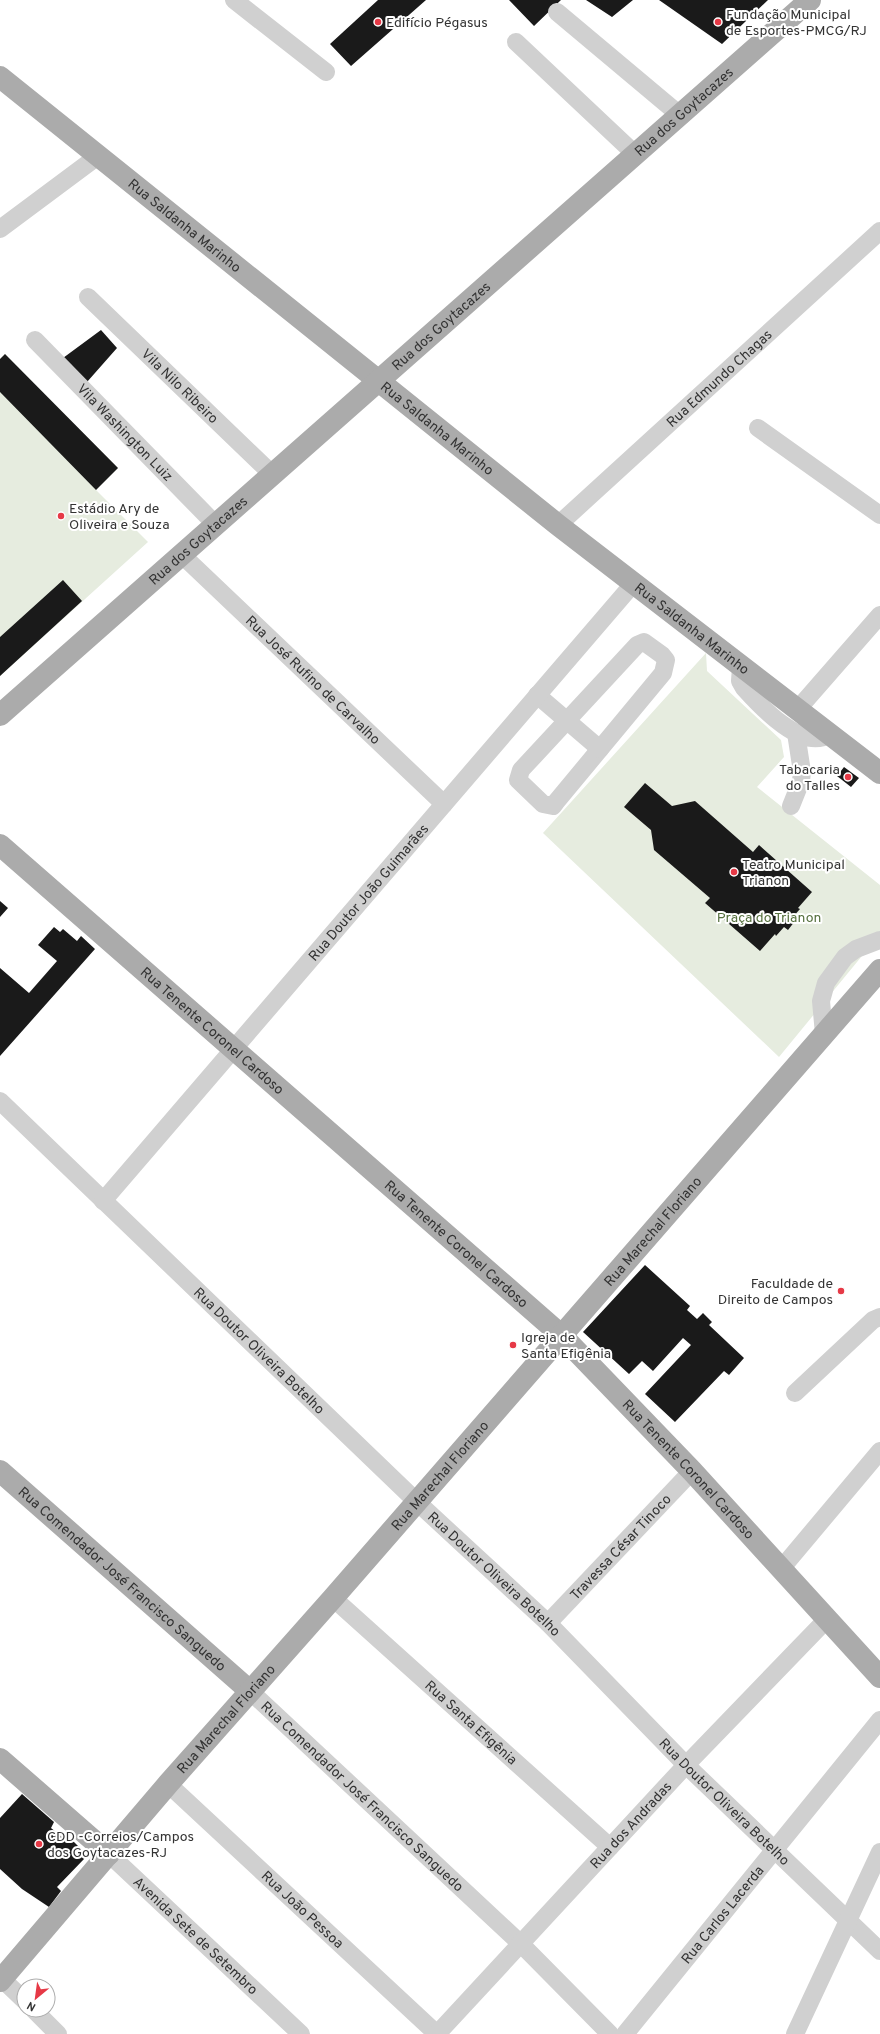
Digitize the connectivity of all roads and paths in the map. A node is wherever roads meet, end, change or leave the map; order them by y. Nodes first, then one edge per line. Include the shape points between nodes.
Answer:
1 (234, 0) edge
2 (810, 0) edge
3 (557, 12) dead end
4 (516, 42) dead end
5 (326, 72) dead end
6 (0, 77) edge
7 (681, 116) junction
8 (636, 154) junction
9 (98, 156) junction
10 (0, 229) edge
11 (880, 231) edge
12 (88, 297) dead end
13 (34, 340) dead end
14 (379, 381) junction
15 (758, 428) dead end
16 (273, 475) junction
17 (880, 515) edge
18 (216, 525) junction
19 (558, 525) junction
20 (182, 556) junction
21 (633, 584) junction
22 (880, 615) edge
23 (741, 667) junction
24 (537, 695) junction
25 (797, 710) junction
26 (0, 715) edge
27 (568, 721) junction
28 (796, 733) junction
29 (829, 734) junction
30 (600, 749) junction
31 (880, 773) edge
32 (444, 804) junction
33 (791, 806) dead end
34 (0, 845) edge
35 (880, 940) edge
36 (880, 970) edge
37 (824, 1034) junction
38 (233, 1049) junction
39 (0, 1101) edge
40 (103, 1201) junction
41 (880, 1317) edge
42 (561, 1334) junction
43 (795, 1393) dead end
44 (880, 1451) edge
45 (0, 1471) edge
46 (692, 1471) junction
47 (416, 1501) junction
48 (781, 1569) junction
49 (333, 1598) junction
50 (828, 1618) junction
51 (548, 1623) junction
52 (880, 1677) edge
53 (250, 1691) junction
54 (880, 1720) edge
55 (0, 1759) edge
56 (686, 1765) junction
57 (168, 1784) junction
58 (610, 1847) junction
59 (775, 1852) junction
60 (880, 1852) edge
61 (109, 1854) junction
62 (848, 1921) junction
63 (521, 1944) junction
64 (880, 1951) edge
65 (1, 1979) edge
66 (16, 1993) edge
67 (42, 2018) edge
68 (58, 2034) edge
69 (301, 2034) edge
70 (437, 2034) edge
71 (610, 2034) edge
72 (625, 2034) edge
73 (796, 2034) edge

1 - 5 street
2 - 7 main road, Rua dos Goytacazes
3 - 7 street
4 - 8 street
6 - 9 main road, Rua Saldanha Marinho
7 - 8 main road, Rua dos Goytacazes
8 - 14 main road, Rua dos Goytacazes
9 - 10 street
9 - 14 main road, Rua Saldanha Marinho
11 - 19 street, Rua Edmundo Chagas
12 - 16 street, Vila Nilo Ribeiro
13 - 18 street, Vila Washington Luiz
14 - 16 main road, Rua dos Goytacazes
14 - 19 main road, Rua Saldanha Marinho
15 - 17 street
16 - 18 main road, Rua dos Goytacazes
18 - 20 main road, Rua dos Goytacazes
19 - 21 main road, Rua Saldanha Marinho
20 - 26 main road, Rua dos Goytacazes
20 - 32 street, Rua José Rufino de Carvalho
21 - 23 main road, Rua Saldanha Marinho
21 - 24 street, Rua Doutor João Guimarães
22 - 25 street
23 - 25 main road, Rua Saldanha Marinho
23 - 28 street via 740,681 744,688 783,725
24 - 27 street
24 - 32 street, Rua Doutor João Guimarães
25 - 29 main road, Rua Saldanha Marinho
27 - 30 street
27 - 30 street via 518,775 520,784 543,804 553,806
27 - 30 street via 640,643 648,644 662,655 666,660 663,673
28 - 29 street via 816,740 823,739
28 - 33 street via 802,772
29 - 31 main road, Rua Saldanha Marinho
32 - 38 street, Rua Doutor João Guimarães
34 - 38 main road, Rua Tenente Coronel Cardoso
35 - 37 street via 856,949 845,957 826,983 821,1001
36 - 37 main road, Rua Marechal Floriano
37 - 42 main road, Rua Marechal Floriano
38 - 40 street, Rua Doutor João Guimarães
38 - 42 main road, Rua Tenente Coronel Cardoso
39 - 40 street, Rua Doutor Oliveira Botelho
40 - 47 street, Rua Doutor Oliveira Botelho
41 - 43 street via 873,1320
42 - 46 main road, Rua Tenente Coronel Cardoso
42 - 47 main road, Rua Marechal Floriano
44 - 48 street
45 - 53 main road, Rua Comendador José Francisco Sanguedo
46 - 48 main road, Rua Tenente Coronel Cardoso
46 - 51 street, Travessa César Tinoco
47 - 49 main road, Rua Marechal Floriano
47 - 51 street, Rua Doutor Oliveira Botelho
48 - 50 main road, Rua Tenente Coronel Cardoso
49 - 53 main road, Rua Marechal Floriano
49 - 58 street, Rua Santa Efigênia
50 - 52 main road, Rua Tenente Coronel Cardoso
50 - 56 street, Rua dos Andradas
51 - 56 street, Rua Doutor Oliveira Botelho
53 - 57 main road, Rua Marechal Floriano
53 - 63 street, Rua Comendador José Francisco Sanguedo
54 - 59 street, Rua Carlos Lacerda
55 - 61 main road, Avenida Sete de Setembro
56 - 58 street, Rua dos Andradas
56 - 59 street, Rua Doutor Oliveira Botelho
57 - 61 main road, Rua Marechal Floriano
57 - 70 street, Rua João Pessoa
58 - 63 street, Rua dos Andradas
59 - 62 street, Rua Doutor Oliveira Botelho
59 - 72 street, Rua Carlos Lacerda
60 - 62 street
61 - 65 main road, Rua Marechal Floriano
61 - 69 street, Avenida Sete de Setembro
62 - 64 street, Rua Doutor Oliveira Botelho
62 - 73 street
63 - 70 street, Rua dos Andradas
63 - 71 street, Rua Comendador José Francisco Sanguedo
65 - 66 street
67 - 68 street

